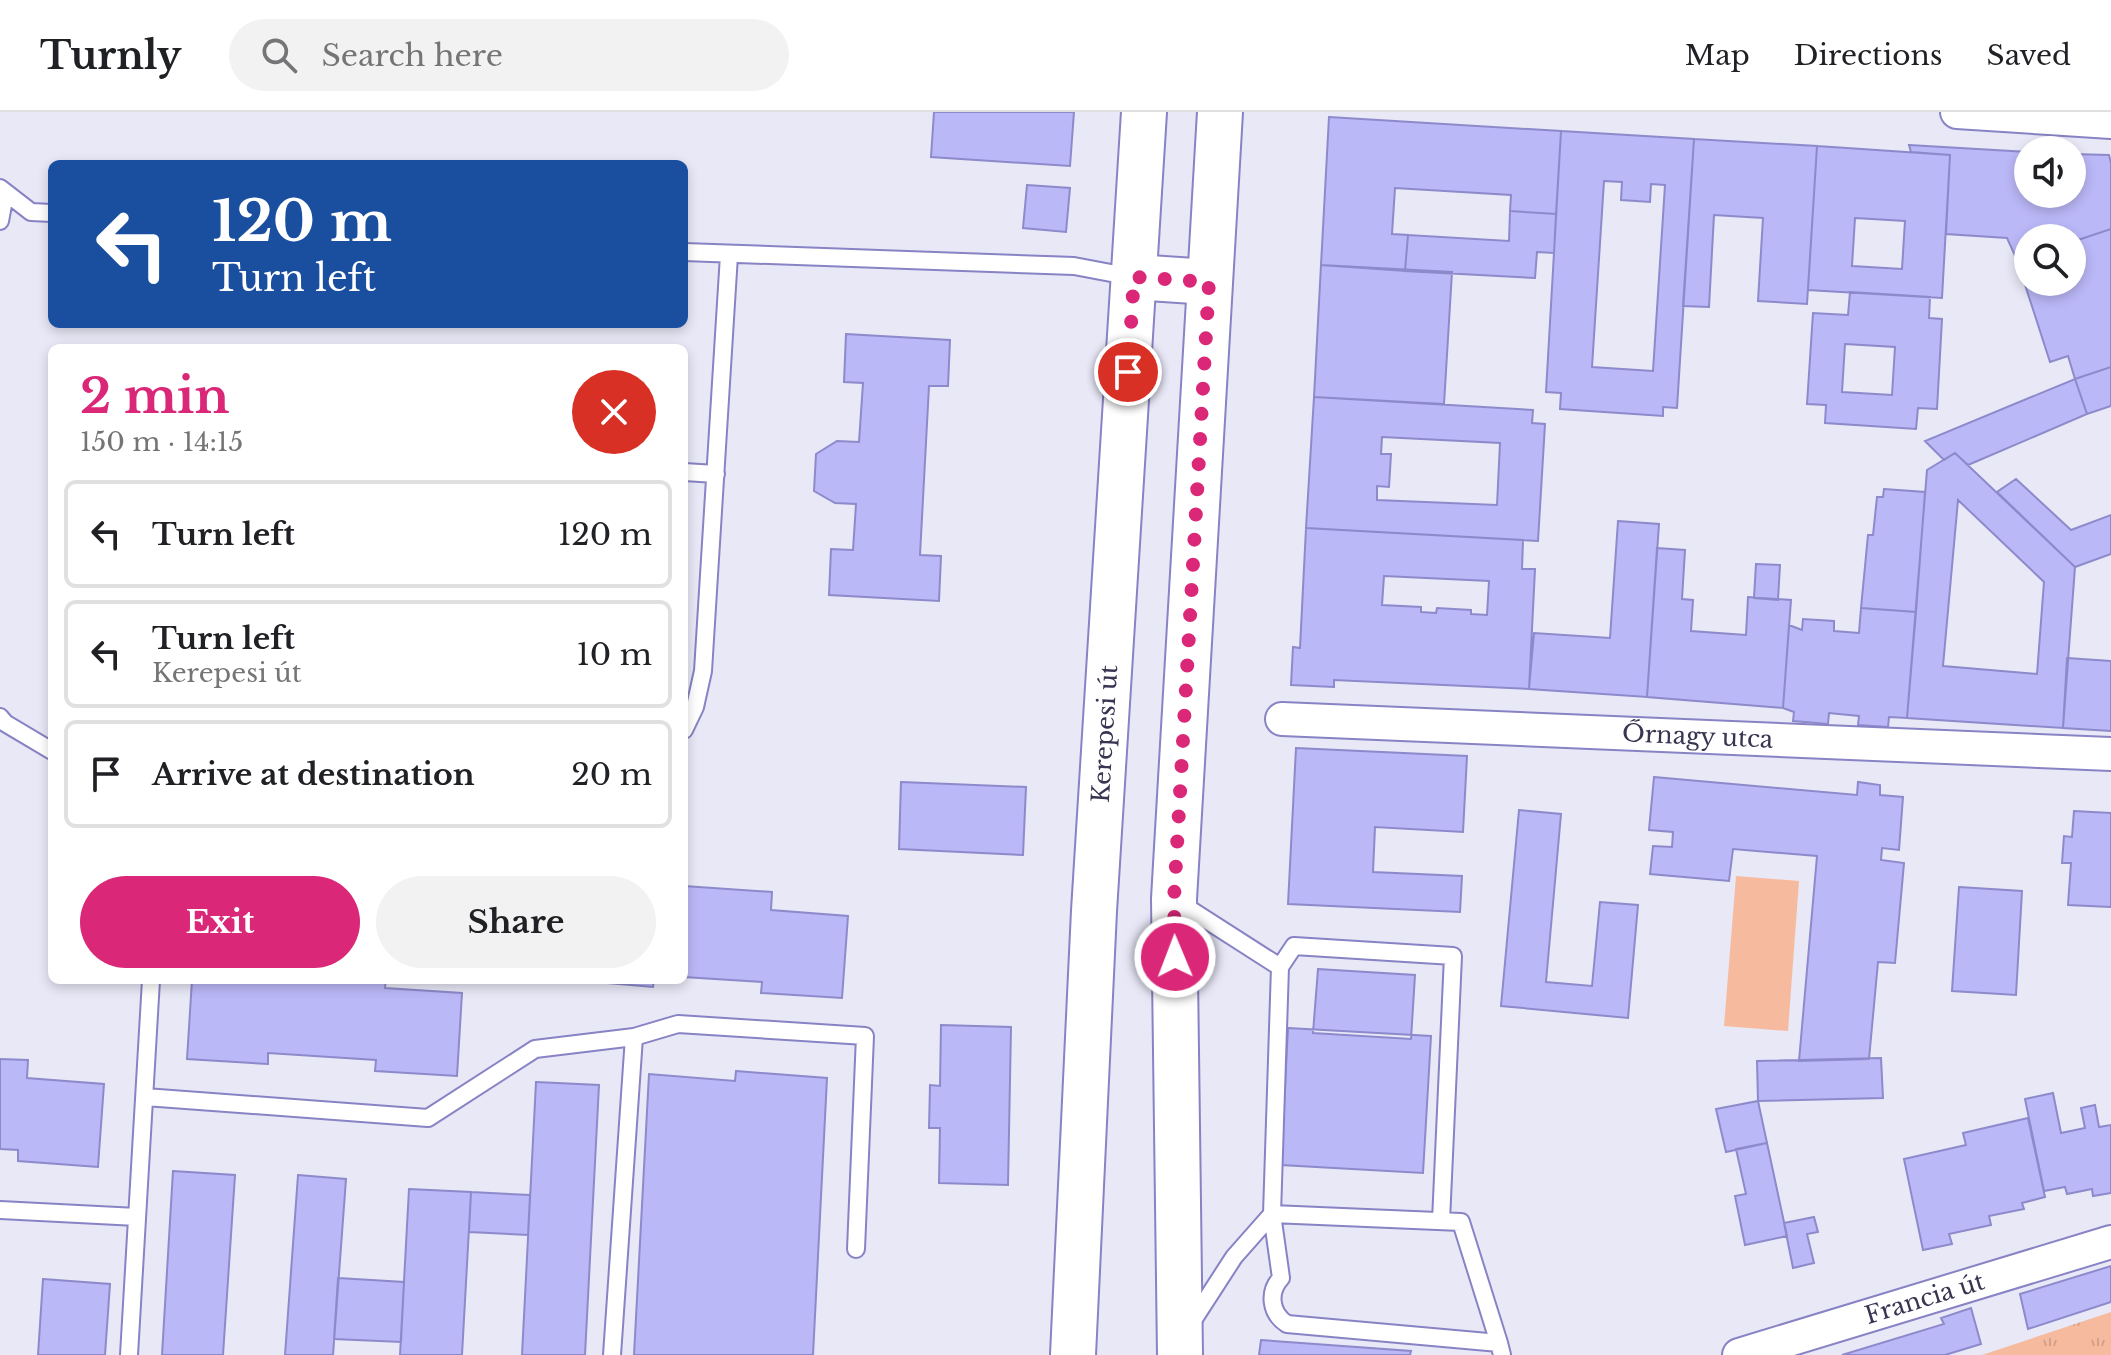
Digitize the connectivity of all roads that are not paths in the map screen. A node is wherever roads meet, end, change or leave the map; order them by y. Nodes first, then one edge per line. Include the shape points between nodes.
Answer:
1 (1144, 112) edge
2 (1220, 112) edge
3 (1957, 112) edge
4 (2111, 122) edge
5 (2, 191) edge
6 (48, 213) edge
7 (0, 221) edge
8 (688, 252) edge
9 (729, 255) junction
10 (1134, 277) junction
11 (1209, 282) junction
12 (688, 472) edge
13 (716, 474) junction
14 (0, 717) edge
15 (1282, 719) dead end
16 (688, 722) edge
17 (48, 749) edge
18 (2111, 754) edge
19 (1174, 899) junction
20 (1280, 967) junction
21 (151, 984) edge
22 (634, 1037) junction
23 (145, 1097) junction
24 (0, 1210) edge
25 (1272, 1214) junction
26 (137, 1217) junction
27 (1441, 1221) junction
28 (2111, 1242) edge
29 (856, 1249) dead end
30 (1180, 1347) edge
31 (1500, 1349) edge
32 (129, 1355) edge
33 (612, 1355) edge
34 (1073, 1355) edge
35 (1739, 1355) edge

1 - 10 main road, Kerepesi út
2 - 11 main road
3 - 4 street
5 - 6 lane via 31,212
5 - 7 lane
8 - 9 lane
9 - 10 lane via 1074,266
9 - 13 lane
10 - 11 main road
10 - 34 main road, Kerepesi út via 1094,911
11 - 19 main road
12 - 13 lane
13 - 16 lane via 703,671
14 - 17 lane
15 - 18 street, Őrnagy utca
19 - 20 lane
19 - 30 main road
20 - 25 lane
20 - 27 lane via 1294,946 1453,956
21 - 23 lane
22 - 23 lane via 535,1049 428,1118
22 - 29 lane via 678,1024 865,1036
22 - 33 lane
23 - 26 lane
24 - 26 lane
25 - 27 lane
25 - 30 lane via 1234,1257
25 - 31 lane via 1281,1278 1272,1300 1277,1316 1287,1324
26 - 32 lane
27 - 31 lane via 1461,1222
28 - 35 street, Francia út

